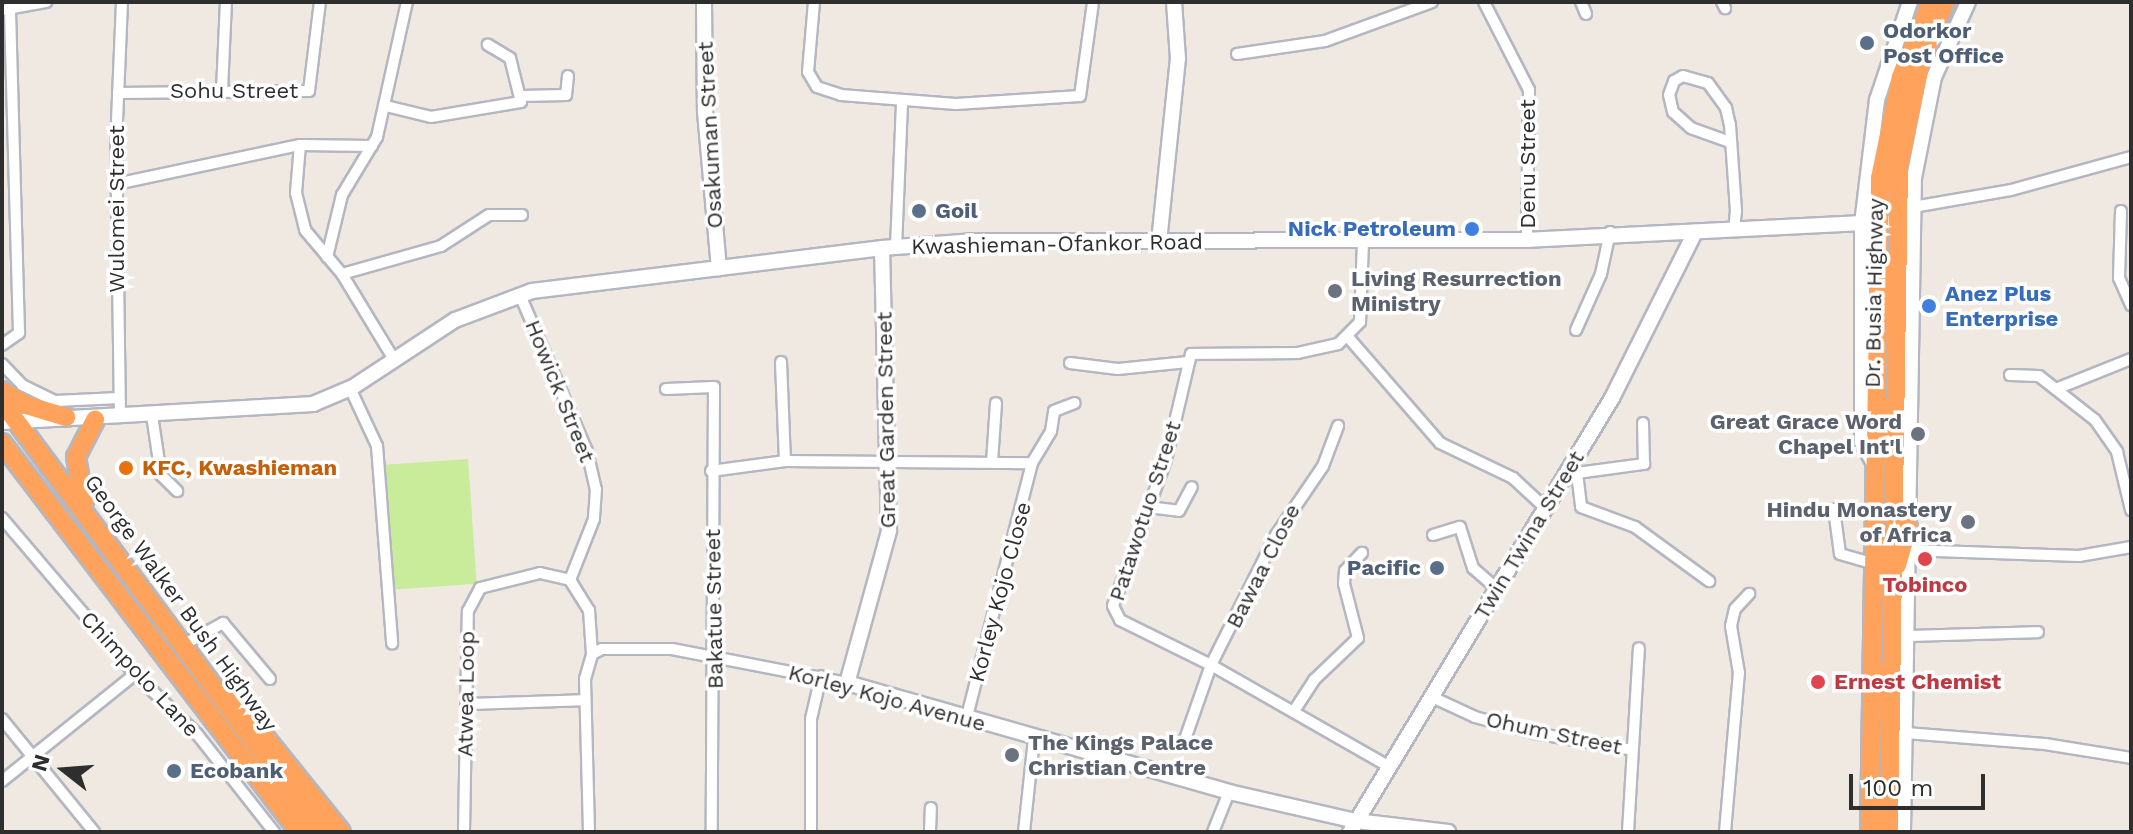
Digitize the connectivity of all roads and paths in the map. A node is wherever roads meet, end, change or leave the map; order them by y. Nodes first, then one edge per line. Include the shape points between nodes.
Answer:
1 (43, 2) edge
2 (122, 2) edge
3 (226, 2) edge
4 (320, 2) edge
5 (407, 2) edge
6 (704, 2) edge
7 (814, 2) edge
8 (1093, 2) edge
9 (1174, 2) edge
10 (1432, 2) edge
11 (1484, 2) edge
12 (1581, 2) edge
13 (1910, 2) edge
14 (1931, 2) edge
15 (1945, 2) edge
16 (1968, 2) edge
17 (6, 9) edge
18 (1586, 14) dead end
19 (488, 45) dead end
20 (1237, 54) dead end
21 (568, 76) dead end
22 (222, 90) junction
23 (118, 93) junction
24 (521, 96) junction
25 (902, 101) junction
26 (386, 106) junction
27 (1888, 126) junction
28 (1730, 142) junction
29 (300, 145) junction
30 (372, 146) junction
31 (2131, 157) edge
32 (116, 184) junction
33 (1864, 197) junction
34 (1913, 207) junction
35 (2121, 211) dead end
36 (522, 215) dead end
37 (1899, 221) junction
38 (1871, 223) junction
39 (1839, 224) junction
40 (1734, 229) junction
41 (1610, 232) junction
42 (1695, 232) junction
43 (1527, 240) junction
44 (1363, 241) junction
45 (1159, 242) junction
46 (889, 247) junction
47 (327, 257) junction
48 (719, 268) junction
49 (342, 274) junction
50 (520, 295) junction
51 (2131, 305) edge
52 (1576, 330) dead end
53 (1348, 337) junction
54 (2, 345) edge
55 (393, 358) junction
56 (2131, 359) edge
57 (781, 362) dead end
58 (1188, 362) junction
59 (1070, 363) dead end
60 (2, 364) edge
61 (2010, 375) dead end
62 (350, 388) junction
63 (666, 389) dead end
64 (2056, 389) junction
65 (2, 391) edge
66 (1897, 396) junction
67 (119, 398) junction
68 (2, 402) edge
69 (996, 403) dead end
70 (1075, 403) dead end
71 (152, 415) junction
72 (66, 417) junction
73 (120, 417) junction
74 (99, 418) junction
75 (1643, 423) dead end
76 (11, 426) edge
77 (1338, 426) dead end
78 (2, 443) edge
79 (8, 456) edge
80 (785, 461) junction
81 (889, 462) junction
82 (992, 462) junction
83 (1032, 463) junction
84 (1573, 470) junction
85 (711, 471) junction
86 (1192, 487) dead end
87 (177, 491) dead end
88 (1543, 506) junction
89 (1148, 507) junction
90 (1834, 509) dead end
91 (2131, 510) edge
92 (3, 520) edge
93 (95, 526) junction
94 (1908, 527) joint
95 (1433, 535) dead end
96 (2131, 547) edge
97 (1362, 553) dead end
98 (1899, 560) junction
99 (1875, 564) junction
100 (570, 580) junction
101 (1709, 581) dead end
102 (1496, 588) junction
103 (1749, 594) dead end
104 (2038, 632) dead end
105 (1906, 636) junction
106 (392, 643) dead end
107 (183, 645) junction
108 (1639, 648) dead end
109 (592, 654) junction
110 (716, 655) junction
111 (1211, 665) junction
112 (135, 674) junction
113 (821, 676) junction
114 (270, 679) dead end
115 (847, 683) junction
116 (214, 688) junction
117 (1432, 697) junction
118 (585, 700) junction
119 (467, 704) junction
120 (1294, 711) junction
121 (2, 719) edge
122 (966, 720) junction
123 (1906, 733) junction
124 (1034, 738) junction
125 (1183, 745) dead end
126 (1633, 750) junction
127 (32, 757) junction
128 (2131, 758) edge
129 (1390, 767) junction
130 (2, 781) edge
131 (1229, 792) junction
132 (931, 808) dead end
133 (1353, 827) edge
134 (1414, 830) edge
135 (94, 832) edge
136 (274, 832) edge
137 (299, 832) edge
138 (321, 832) edge
139 (341, 832) edge
140 (464, 832) edge
141 (589, 832) edge
142 (712, 832) edge
143 (811, 832) edge
144 (930, 832) edge
145 (1024, 832) edge
146 (1213, 832) edge
147 (1448, 832) edge
148 (1628, 832) edge
149 (1725, 832) edge
150 (1870, 832) edge
151 (1889, 832) edge
152 (1903, 832) edge

1 - 17 street
2 - 23 street, Wulomei Street
3 - 22 street
4 - 22 street, Sohu Street via 309,91
5 - 26 street
6 - 48 main road, Osakuman Street via 705,112
7 - 25 street via 811,80 828,93
8 - 25 street via 1083,90 1075,100
9 - 45 main road via 1178,59
10 - 20 street via 1325,41
11 - 43 street, Denu Street via 1529,90
12 - 18 street
13 - 33 main road, Dr. Busia Highway via 1877,100
14 - 27 highway, Dr. Busia Highway
15 - 37 highway, Dr. Busia Highway via 1907,113
16 - 34 main road, Dr. Busia Highway via 1934,77 1918,139
17 - 54 street via 19,333
19 - 24 street via 506,51
21 - 24 street via 566,95
22 - 23 street, Sohu Street
23 - 32 street, Wulomei Street
24 - 26 street via 517,104 431,117
25 - 46 street
26 - 30 street
27 - 37 highway via 1887,207
27 - 38 highway, Dr. Busia Highway
28 - 28 street via 1718,90 1683,76 1674,81 1669,95 1673,112 1691,128
28 - 40 street
29 - 30 street
29 - 32 street
29 - 47 street via 299,216
30 - 47 street via 342,195
31 - 34 street via 2011,190
32 - 67 street, Wulomei Street
33 - 38 main road, Dr. Busia Highway
33 - 39 main road via 1853,215
34 - 94 main road, Dr. Busia Highway
35 - 51 street via 2119,278
36 - 49 street via 489,215 441,246
37 - 38 main road, Kwashieman-Ofankor Road
37 - 66 highway, Dr. Busia Highway
38 - 39 main road, Kwashieman-Ofankor Road
38 - 66 highway via 1886,247 1884,363
38 - 99 highway, Dr. Busia Highway
39 - 40 main road, Kwashieman-Ofankor Road
40 - 42 main road, Kwashieman-Ofankor Road
41 - 42 main road, Kwashieman-Ofankor Road
41 - 43 main road, Kwashieman-Ofankor Road
41 - 52 street via 1605,265
42 - 84 main road, Twin Twina Street
43 - 44 main road, Kwashieman-Ofankor Road
44 - 45 main road, Kwashieman-Ofankor Road
44 - 53 street via 1360,322
45 - 46 main road, Kwashieman-Ofankor Road
46 - 48 main road, Kwashieman-Ofankor Road
46 - 81 main road, Great Garden Street
47 - 49 street
48 - 50 main road, Kwashieman-Ofankor Road
49 - 55 street
50 - 55 main road, Kwashieman-Ofankor Road via 455,320
50 - 100 street, Howick Street via 587,451 596,489 594,519
53 - 58 street via 1312,352 1197,351
53 - 88 street via 1440,443 1513,478
55 - 62 main road, Kwashieman-Ofankor Road
56 - 64 street
57 - 80 street
58 - 59 street via 1118,369
58 - 89 street, Patawotuo Street
60 - 67 street via 22,385 55,401
61 - 64 street via 2039,376
62 - 71 main road, Kwashieman-Ofankor Road via 313,404
62 - 106 street via 377,446
63 - 85 street, Bakatue Street via 714,387
64 - 91 street via 2112,441
65 - 72 highway
66 - 98 highway, Dr. Busia Highway
67 - 73 street, Wulomei Street
68 - 76 highway, George Walker Bush Highway
69 - 82 street
70 - 83 street, Korley Kojo Close via 1054,411 1051,431
71 - 73 main road, Kwashieman-Ofankor Road
71 - 87 street via 161,475
72 - 74 main road, Kwashieman-Ofankor Road
72 - 76 main road, Kwashieman-Ofankor Road
73 - 74 main road, Kwashieman-Ofankor Road
74 - 76 main road, Kwashieman-Ofankor Road
74 - 93 highway via 82,437 75,474
75 - 84 street via 1644,464
76 - 93 highway, George Walker Bush Highway
77 - 111 street, Bawaa Close via 1323,466 1276,535
78 - 79 highway, George Walker Bush Highway
79 - 137 highway, George Walker Bush Highway
80 - 81 street
80 - 85 street
81 - 82 street
81 - 115 main road, Great Garden Street via 884,561
82 - 83 street
83 - 122 street, Korley Kojo Close
84 - 88 main road, Twin Twina Street
84 - 101 street via 1581,507 1635,527
85 - 110 street, Bakatue Street
86 - 89 street via 1179,511
88 - 102 main road, Twin Twina Street
89 - 111 street, Patawotuo Street via 1114,615
90 - 99 street via 1840,554
92 - 112 street, Chimpolo Lane
93 - 107 highway, George Walker Bush Highway
94 - 98 highway
95 - 102 street via 1460,527 1473,568
96 - 98 street via 2079,556
97 - 120 street via 1345,571 1344,584 1358,638 1314,680
98 - 105 main road
98 - 151 highway, Dr. Busia Highway
99 - 150 highway, Dr. Busia Highway
100 - 109 street via 589,610
100 - 119 street, Atwea Loop via 540,573 480,588 468,611
102 - 117 main road, Twin Twina Street
103 - 149 street via 1735,609 1731,626 1739,673
104 - 105 street
105 - 123 main road
107 - 114 street via 223,623
107 - 116 highway, George Walker Bush Highway
108 - 126 street
109 - 110 street, Korley Kojo Avenue via 640,648
109 - 118 street
110 - 113 street, Korley Kojo Avenue
110 - 142 street, Bakatue Street
111 - 120 street, Patawotuo Street
111 - 125 street, Bawaa Close
112 - 127 street
112 - 136 street, Chimpolo Lane via 197,734
113 - 115 street, Korley Kojo Avenue
113 - 143 street via 811,719
115 - 122 main road, Korley Kojo Avenue
116 - 138 highway, George Walker Bush Highway
116 - 139 highway via 237,699
117 - 126 street, Ohum Street via 1475,717 1534,733
117 - 129 main road, Twin Twina Street
118 - 119 street
118 - 141 street
119 - 140 street, Atwea Loop
120 - 129 street, Patawotuo Street
121 - 127 street
122 - 124 main road, Korley Kojo Avenue
123 - 128 street via 2060,745
123 - 152 main road
124 - 131 main road, Korley Kojo Avenue
124 - 145 street
126 - 148 street
127 - 130 street
127 - 135 street
129 - 133 main road, Twin Twina Street
131 - 133 main road, Korley Kojo Avenue
131 - 146 street
132 - 144 street
133 - 134 main road, Korley Kojo Avenue
134 - 147 main road, Korley Kojo Avenue

